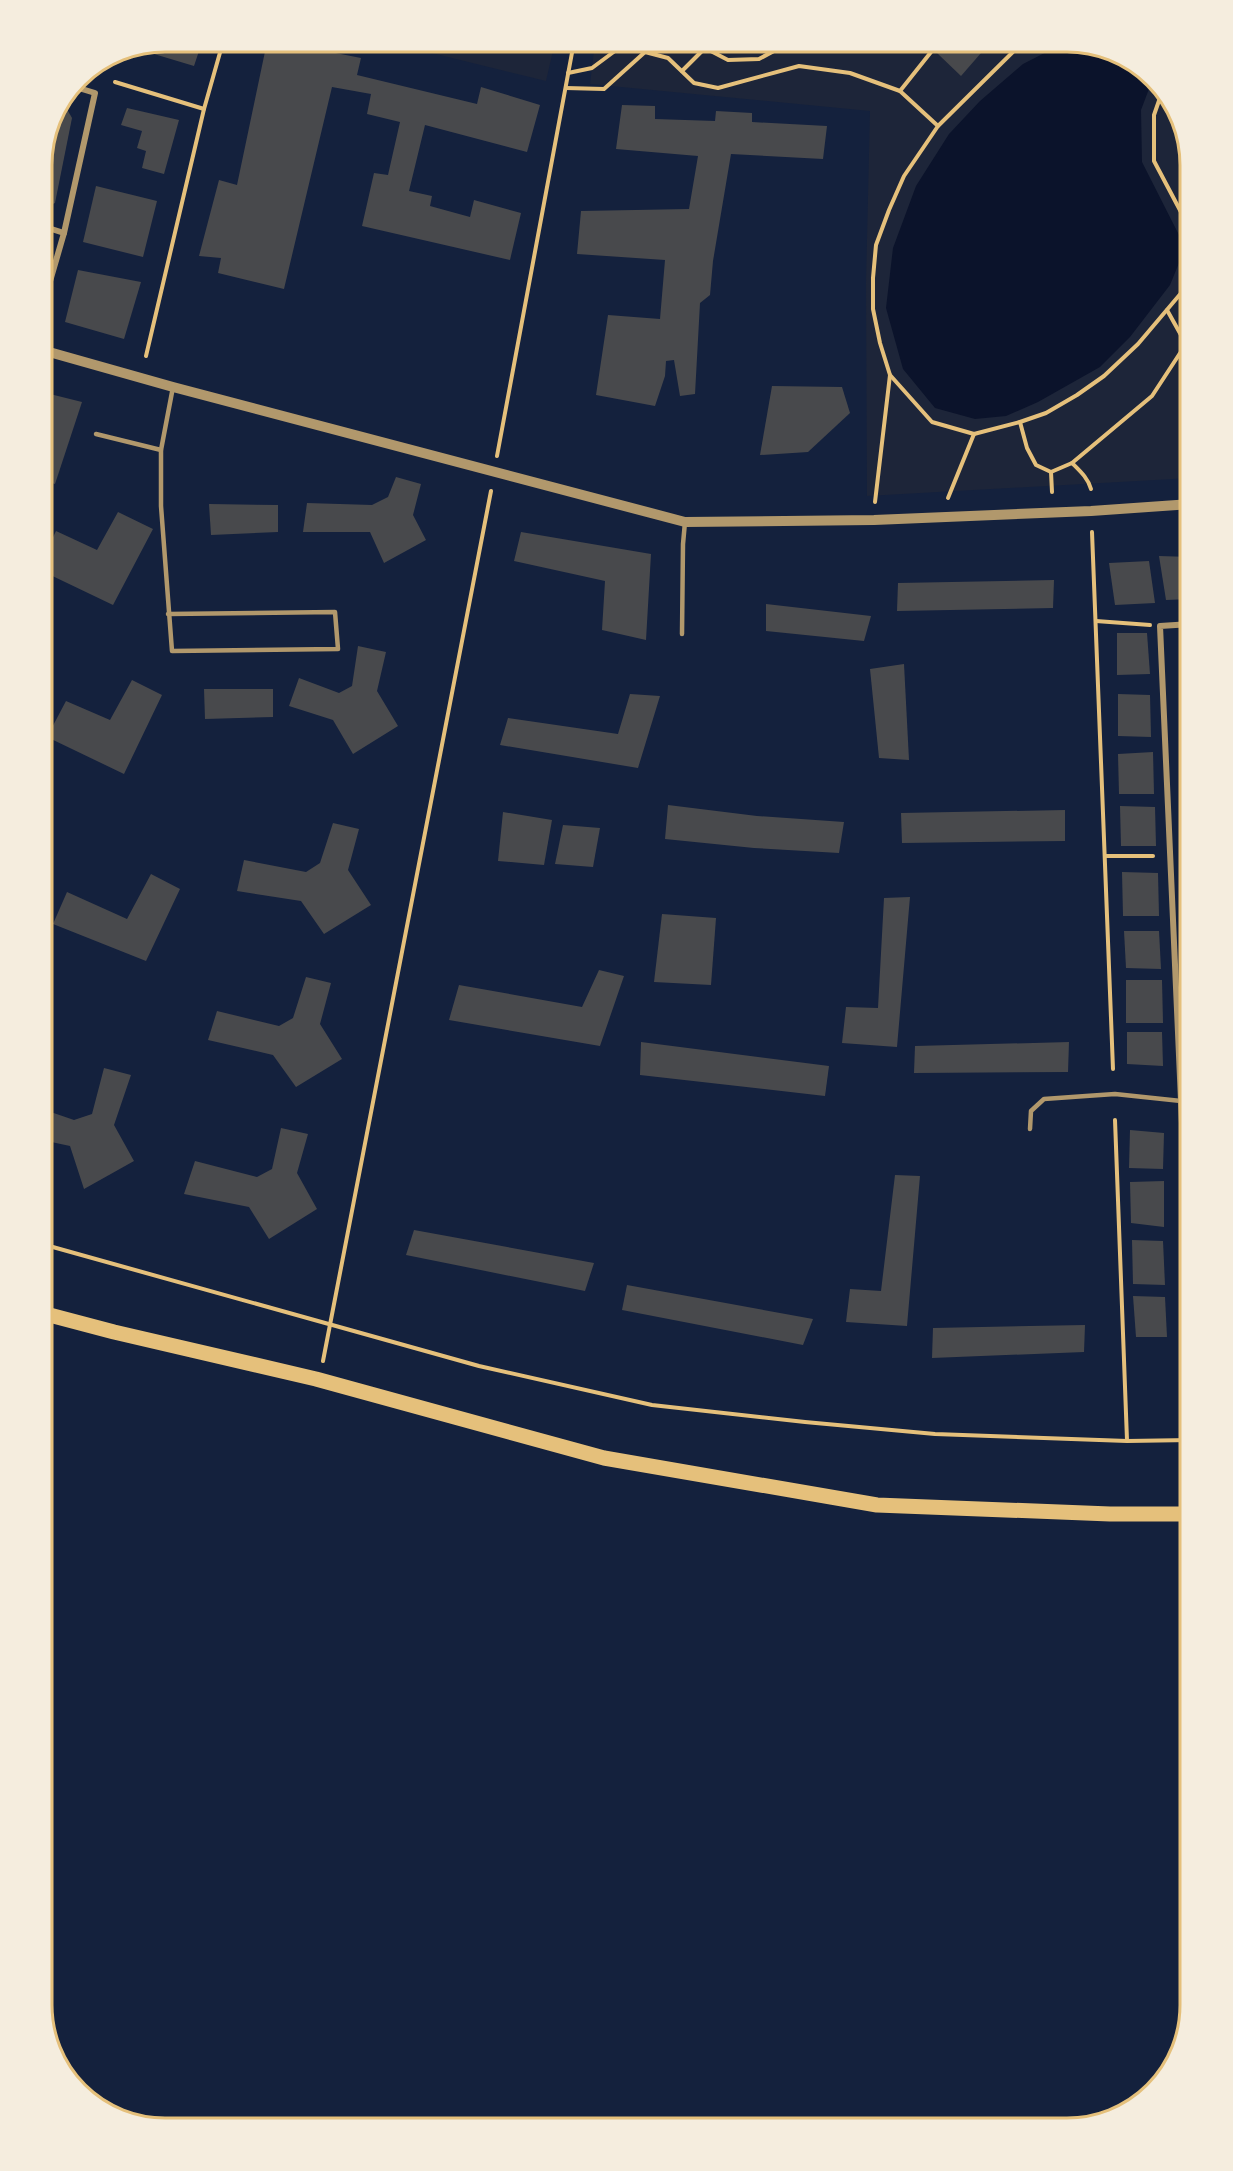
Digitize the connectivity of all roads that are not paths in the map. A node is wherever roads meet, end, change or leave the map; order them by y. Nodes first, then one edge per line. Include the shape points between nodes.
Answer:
1 (83, 89) edge
2 (53, 229) edge
3 (64, 233) junction
4 (53, 271) edge
5 (53, 353) edge
6 (173, 387) junction
7 (96, 434) dead end
8 (161, 450) junction
9 (1180, 505) edge
10 (685, 522) junction
11 (168, 614) junction
12 (1180, 625) edge
13 (682, 634) dead end
14 (1180, 1078) edge
15 (1180, 1101) edge
16 (1030, 1130) dead end
17 (52, 1316) edge
18 (1180, 1514) edge

1 - 3 street via 95,93
2 - 3 street
3 - 4 street
5 - 6 street
6 - 8 lane
6 - 10 street
7 - 8 lane
8 - 11 lane
9 - 10 street via 873,520
10 - 13 lane
11 - 11 lane via 172,651 338,649 335,612
12 - 14 street via 1160,626
15 - 16 lane via 1115,1094 1044,1099 1031,1112
17 - 18 main road via 316,1379 615,1460 876,1505

